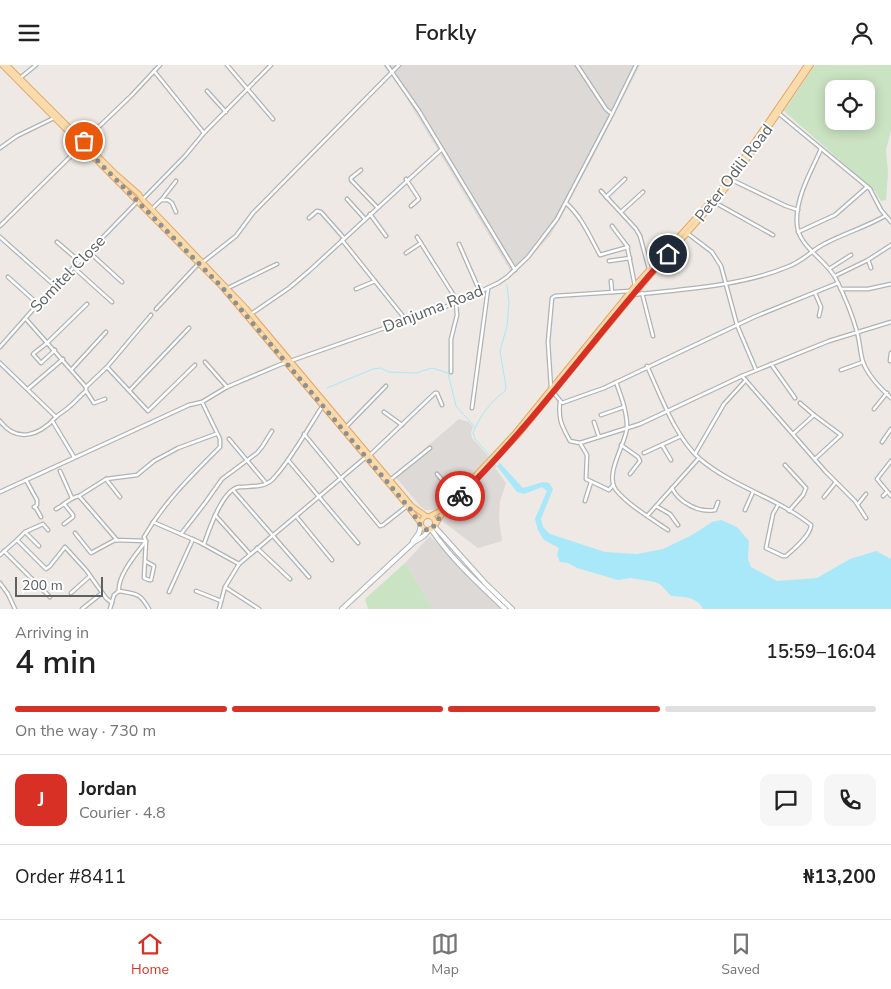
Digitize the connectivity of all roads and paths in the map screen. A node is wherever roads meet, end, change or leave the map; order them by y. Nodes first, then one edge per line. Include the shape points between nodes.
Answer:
1 (2, 65) edge
2 (7, 65) edge
3 (36, 65) edge
4 (160, 65) edge
5 (227, 65) edge
6 (271, 65) edge
7 (387, 65) edge
8 (399, 65) edge
9 (577, 65) edge
10 (636, 65) edge
11 (807, 65) edge
12 (811, 65) edge
13 (154, 71) junction
14 (393, 72) junction
15 (20, 78) junction
16 (247, 89) junction
17 (207, 91) dead end
18 (226, 112) junction
19 (777, 112) junction
20 (612, 114) junction
21 (54, 118) junction
22 (273, 119) dead end
23 (204, 133) junction
24 (83, 143) junction
25 (0, 148) edge
26 (442, 149) junction
27 (821, 149) junction
28 (361, 170) dead end
29 (406, 179) junction
30 (625, 179) dead end
31 (732, 180) junction
32 (176, 181) dead end
33 (867, 187) junction
34 (601, 191) dead end
35 (644, 192) dead end
36 (606, 197) junction
37 (347, 199) dead end
38 (140, 200) junction
39 (161, 200) junction
40 (714, 202) junction
41 (566, 203) junction
42 (411, 206) dead end
43 (377, 207) junction
44 (152, 209) junction
45 (798, 210) junction
46 (176, 212) dead end
47 (621, 212) junction
48 (370, 214) junction
49 (885, 216) junction
50 (309, 217) dead end
51 (365, 219) junction
52 (891, 222) edge
53 (0, 226) edge
54 (612, 226) dead end
55 (798, 232) junction
56 (687, 233) junction
57 (773, 235) dead end
58 (0, 237) edge
59 (386, 237) dead end
60 (417, 237) dead end
61 (343, 239) junction
62 (58, 242) dead end
63 (421, 243) junction
64 (459, 244) dead end
65 (891, 245) edge
66 (628, 247) junction
67 (88, 251) junction
68 (812, 252) junction
69 (406, 253) dead end
70 (851, 255) dead end
71 (630, 258) junction
72 (868, 260) junction
73 (79, 261) junction
74 (609, 261) dead end
75 (201, 263) junction
76 (277, 264) dead end
77 (74, 267) junction
78 (871, 268) dead end
79 (650, 269) junction
80 (515, 270) junction
81 (829, 270) junction
82 (835, 276) junction
83 (8, 277) dead end
84 (375, 281) junction
85 (610, 281) dead end
86 (726, 282) junction
87 (122, 283) dead end
88 (838, 283) junction
89 (891, 284) edge
90 (56, 286) junction
91 (636, 286) junction
92 (228, 289) junction
93 (356, 289) dead end
94 (488, 289) junction
95 (841, 289) junction
96 (480, 292) junction
97 (612, 293) junction
98 (632, 293) junction
99 (642, 293) junction
100 (815, 293) junction
101 (112, 302) dead end
102 (457, 303) junction
103 (38, 304) junction
104 (87, 304) dead end
105 (156, 309) dead end
106 (151, 315) dead end
107 (251, 315) junction
108 (819, 316) dead end
109 (26, 319) junction
110 (406, 320) junction
111 (891, 324) edge
112 (737, 325) junction
113 (189, 328) dead end
114 (106, 331) dead end
115 (857, 331) junction
116 (652, 336) dead end
117 (47, 343) junction
118 (0, 347) edge
119 (55, 350) junction
120 (891, 353) edge
121 (63, 359) junction
122 (890, 361) dead end
123 (205, 362) dead end
124 (289, 362) junction
125 (863, 362) junction
126 (0, 363) edge
127 (771, 364) junction
128 (195, 365) dead end
129 (647, 366) junction
130 (107, 367) junction
131 (72, 369) junction
132 (756, 370) junction
133 (841, 370) dead end
134 (451, 372) dead end
135 (742, 376) junction
136 (746, 380) junction
137 (616, 382) junction
138 (386, 386) dead end
139 (86, 387) junction
140 (228, 387) junction
141 (28, 389) junction
142 (86, 391) junction
143 (129, 391) junction
144 (552, 391) junction
145 (887, 393) junction
146 (795, 398) dead end
147 (891, 398) edge
148 (105, 399) dead end
149 (202, 402) junction
150 (560, 402) junction
151 (800, 403) dead end
152 (442, 405) dead end
153 (323, 406) junction
154 (624, 407) junction
155 (472, 408) dead end
156 (874, 409) dead end
157 (384, 412) dead end
158 (668, 412) junction
159 (601, 415) dead end
160 (814, 415) junction
161 (56, 417) junction
162 (0, 421) edge
163 (53, 422) junction
164 (594, 422) dead end
165 (402, 425) junction
166 (346, 427) junction
167 (627, 428) junction
168 (891, 429) edge
169 (272, 431) dead end
170 (216, 434) junction
171 (304, 434) junction
172 (793, 434) junction
173 (681, 436) junction
174 (599, 437) junction
175 (228, 439) dead end
176 (882, 441) dead end
177 (580, 443) junction
178 (621, 445) junction
179 (662, 445) junction
180 (430, 449) dead end
181 (644, 453) dead end
182 (695, 454) junction
183 (368, 456) junction
184 (74, 457) junction
185 (699, 458) junction
186 (815, 459) junction
187 (288, 460) junction
188 (670, 460) dead end
189 (247, 461) junction
190 (891, 461) edge
191 (785, 465) dead end
192 (60, 471) dead end
193 (437, 474) dead end
194 (630, 475) dead end
195 (106, 479) junction
196 (341, 479) junction
197 (26, 480) junction
198 (390, 480) junction
199 (591, 482) junction
200 (836, 482) junction
201 (266, 483) junction
202 (613, 485) junction
203 (672, 488) junction
204 (233, 489) junction
205 (0, 491) edge
206 (753, 492) junction
207 (887, 492) junction
208 (866, 494) dead end
209 (891, 495) edge
210 (79, 496) junction
211 (456, 496) junction
212 (883, 496) dead end
213 (120, 497) dead end
214 (319, 497) junction
215 (824, 497) dead end
216 (72, 498) junction
217 (585, 501) dead end
218 (718, 503) dead end
219 (858, 504) junction
220 (65, 505) junction
221 (778, 505) junction
222 (407, 506) junction
223 (656, 506) junction
224 (56, 509) dead end
225 (745, 510) dead end
226 (789, 511) junction
227 (215, 515) junction
228 (648, 515) junction
229 (296, 516) junction
230 (428, 516) junction
231 (41, 517) dead end
232 (866, 517) dead end
233 (153, 522) junction
234 (64, 524) dead end
235 (421, 525) junction
236 (678, 525) dead end
237 (432, 528) junction
238 (48, 530) dead end
239 (668, 530) dead end
240 (25, 532) junction
241 (75, 533) dead end
242 (180, 534) junction
243 (273, 536) junction
244 (193, 539) junction
245 (17, 540) junction
246 (117, 540) junction
247 (146, 541) junction
248 (358, 543) dead end
249 (204, 544) junction
250 (411, 545) junction
251 (0, 546) edge
252 (39, 546) dead end
253 (258, 548) junction
254 (2, 553) edge
255 (250, 554) junction
256 (332, 560) dead end
257 (145, 561) junction
258 (239, 564) junction
259 (90, 577) junction
260 (309, 577) dead end
261 (290, 579) dead end
262 (0, 583) edge
263 (225, 587) junction
264 (119, 591) junction
265 (196, 591) dead end
266 (169, 592) dead end
267 (71, 593) dead end
268 (102, 593) junction
269 (50, 597) dead end
270 (222, 601) junction
271 (112, 603) junction
272 (15, 609) edge
273 (82, 609) edge
274 (110, 609) edge
275 (149, 609) edge
276 (219, 609) edge
277 (259, 609) edge
278 (342, 609) edge
279 (505, 609) edge
280 (512, 609) edge

1 - 21 main road
2 - 15 main road
3 - 15 street
4 - 13 street
5 - 16 street
6 - 16 street, Somitel Close
7 - 14 street
8 - 14 street
9 - 20 street
10 - 20 street, Danjuma Road
11 - 19 main road, Peter Odili Road
12 - 19 main road, Peter Odili Road
13 - 23 street
13 - 24 street
14 - 26 street
14 - 75 street via 253,213 236,236
15 - 24 main road
16 - 18 street, Somitel Close
16 - 22 street
17 - 18 street
18 - 23 street, Somitel Close
19 - 27 street
19 - 31 main road, Peter Odili Road
19 - 79 main road, Peter Odili Road via 725,185
20 - 41 street, Danjuma Road
21 - 24 main road
21 - 25 street
23 - 38 street, Somitel Close
24 - 38 main road
24 - 38 main road via 135,190
24 - 53 street
26 - 29 street
26 - 80 street
27 - 33 street
27 - 45 street
28 - 43 street via 351,180
29 - 42 street via 419,199
29 - 43 street
30 - 36 street
31 - 40 main road, Peter Odili Road
31 - 45 street
32 - 39 street
33 - 49 street
33 - 55 street via 834,215
34 - 36 street
35 - 47 street
36 - 47 street
37 - 51 street
38 - 44 main road
38 - 67 street, Somitel Close
38 - 75 main road
39 - 44 street
39 - 46 street via 168,199
40 - 56 main road, Peter Odili Road
40 - 57 street
41 - 66 street via 582,222 600,255
41 - 80 street, Danjuma Road via 542,240
43 - 48 street
44 - 75 main road
45 - 55 street
47 - 79 street via 640,236
48 - 51 street
48 - 59 street
49 - 52 street
49 - 68 street via 824,243
50 - 61 street via 321,212
51 - 61 street
54 - 66 street
55 - 68 street
56 - 86 street via 717,258
56 - 98 main road, Peter Odili Road
58 - 90 street
60 - 63 street
61 - 84 street
61 - 107 street via 289,287
62 - 73 street
63 - 69 street
63 - 102 street
64 - 96 street
65 - 72 street
66 - 71 street
67 - 73 street, Somitel Close
67 - 87 street
68 - 81 street
68 - 86 street via 786,268
70 - 81 street
71 - 74 street
71 - 91 street
72 - 78 street
72 - 82 street
73 - 77 street, Somitel Close
75 - 92 main road
75 - 105 street
75 - 124 main road
76 - 92 street
77 - 90 street, Somitel Close
77 - 101 street
79 - 91 main road, Peter Odili Road
80 - 94 street, Danjuma Road
81 - 82 street
82 - 88 street
83 - 103 street
84 - 93 street
84 - 110 street
85 - 97 street
86 - 99 street
86 - 112 street
88 - 95 street
88 - 100 street
89 - 95 street via 868,289
90 - 103 street, Somitel Close
91 - 98 main road, Peter Odili Road
92 - 107 main road
94 - 96 street, Danjuma Road
94 - 155 street
95 - 115 street
96 - 102 street, Danjuma Road
97 - 98 street
97 - 144 street via 552,298 548,342
98 - 99 street
98 - 144 main road, Peter Odili Road
99 - 116 street
100 - 108 street via 821,307
100 - 112 street
102 - 110 street, Danjuma Road
102 - 134 street via 451,339
103 - 109 street, Somitel Close
104 - 117 street
106 - 130 street
107 - 124 main road
109 - 117 street
109 - 118 street, Somitel Close
110 - 124 street, Danjuma Road
111 - 115 street
112 - 129 street
112 - 132 street
113 - 143 street
114 - 131 street
115 - 125 street
115 - 127 street
117 - 119 street
117 - 119 street via 32,355 42,363
119 - 121 street
120 - 122 street
121 - 131 street
121 - 141 street
123 - 140 street
124 - 140 street, Danjuma Road
124 - 153 main road
124 - 166 main road
125 - 133 street
125 - 145 street
126 - 141 street
127 - 132 street
127 - 146 street
128 - 143 street via 148,411
129 - 137 street
129 - 158 street
130 - 139 street
130 - 143 street
131 - 139 street
132 - 135 street
135 - 136 street
135 - 158 street
136 - 172 street
136 - 182 street via 724,404
137 - 150 street via 577,399
137 - 154 street
138 - 166 street
139 - 142 street
140 - 149 street, Danjuma Road
141 - 161 street
142 - 148 street via 94,403
142 - 161 street
144 - 150 street
144 - 211 main road, Peter Odili Road
144 - 237 main road, Peter Odili Road via 518,435
145 - 147 street
145 - 156 street
149 - 170 street
149 - 184 street, Danjuma Road
150 - 177 street via 559,419 563,428 570,441
151 - 160 street
152 - 165 street via 436,393
153 - 171 street
153 - 183 main road
154 - 159 street
154 - 167 street
157 - 165 street
158 - 167 street
158 - 173 street
160 - 172 street
160 - 186 street via 842,435
161 - 163 street
162 - 163 street via 20,435 29,435
163 - 184 street
164 - 174 street
165 - 183 street
166 - 183 main road
167 - 174 street
167 - 178 street
168 - 176 street
169 - 189 street via 262,447
170 - 195 street via 178,448 137,475
170 - 233 street via 220,447 175,492
171 - 187 street
171 - 196 street
172 - 186 street
173 - 179 street
173 - 182 street
174 - 177 street
175 - 189 street
177 - 199 street via 587,455 585,477
178 - 194 street via 640,461
178 - 202 street via 614,467
179 - 181 street
179 - 188 street
180 - 198 street
182 - 185 street
183 - 196 street
183 - 198 main road
183 - 222 main road
184 - 197 street, Danjuma Road
185 - 203 street
185 - 206 street
186 - 200 street
187 - 201 street
187 - 214 street
189 - 201 street
189 - 242 street via 222,479
190 - 207 street via 877,479
191 - 226 street via 806,488
192 - 216 street
193 - 211 street
195 - 210 street
195 - 213 street
196 - 214 street
196 - 222 street via 380,526
197 - 205 street, Danjuma Road
197 - 231 street via 38,500 34,507
198 - 230 main road via 416,509
199 - 202 street via 609,490
199 - 217 street
200 - 215 street
200 - 219 street
201 - 204 street
202 - 228 street
203 - 218 street via 678,497 698,511 715,510
203 - 223 street
204 - 227 street
204 - 243 street
206 - 221 street
206 - 225 street
207 - 209 street
207 - 212 street
208 - 219 street
210 - 216 street
210 - 246 street
211 - 230 main road, Peter Odili Road via 443,509
214 - 229 street
214 - 248 street
216 - 220 street
219 - 232 street
220 - 224 street
220 - 234 street via 73,517
221 - 226 street
221 - 226 street via 766,548 783,556 788,555 812,527
222 - 235 main road
223 - 228 street
223 - 236 street via 670,514
227 - 249 street
227 - 255 street
228 - 239 street
229 - 243 street
229 - 256 street
230 - 235 main road via 422,519
230 - 237 main road via 434,519
233 - 242 street
233 - 247 street via 144,537
235 - 237 main road via 424,529
235 - 250 main road
237 - 250 main road
237 - 279 main road via 460,565
237 - 280 main road
238 - 240 street via 43,524
240 - 245 street
240 - 252 street
241 - 246 street via 91,553
242 - 244 street
243 - 253 street
243 - 260 street
244 - 249 street
244 - 266 street
245 - 254 street
245 - 259 street via 46,569 65,547
246 - 247 street
247 - 257 street
247 - 264 street via 132,558 118,585
249 - 258 street
250 - 278 main road
251 - 254 street
253 - 255 street
253 - 261 street
254 - 269 street
255 - 258 street
257 - 257 street via 154,567 149,581 144,578
258 - 263 street
259 - 267 street
259 - 268 street
262 - 272 street
263 - 270 street
263 - 277 street
264 - 271 street
264 - 275 street via 143,598
265 - 270 street
268 - 271 street
268 - 273 street
270 - 276 street
271 - 274 street

